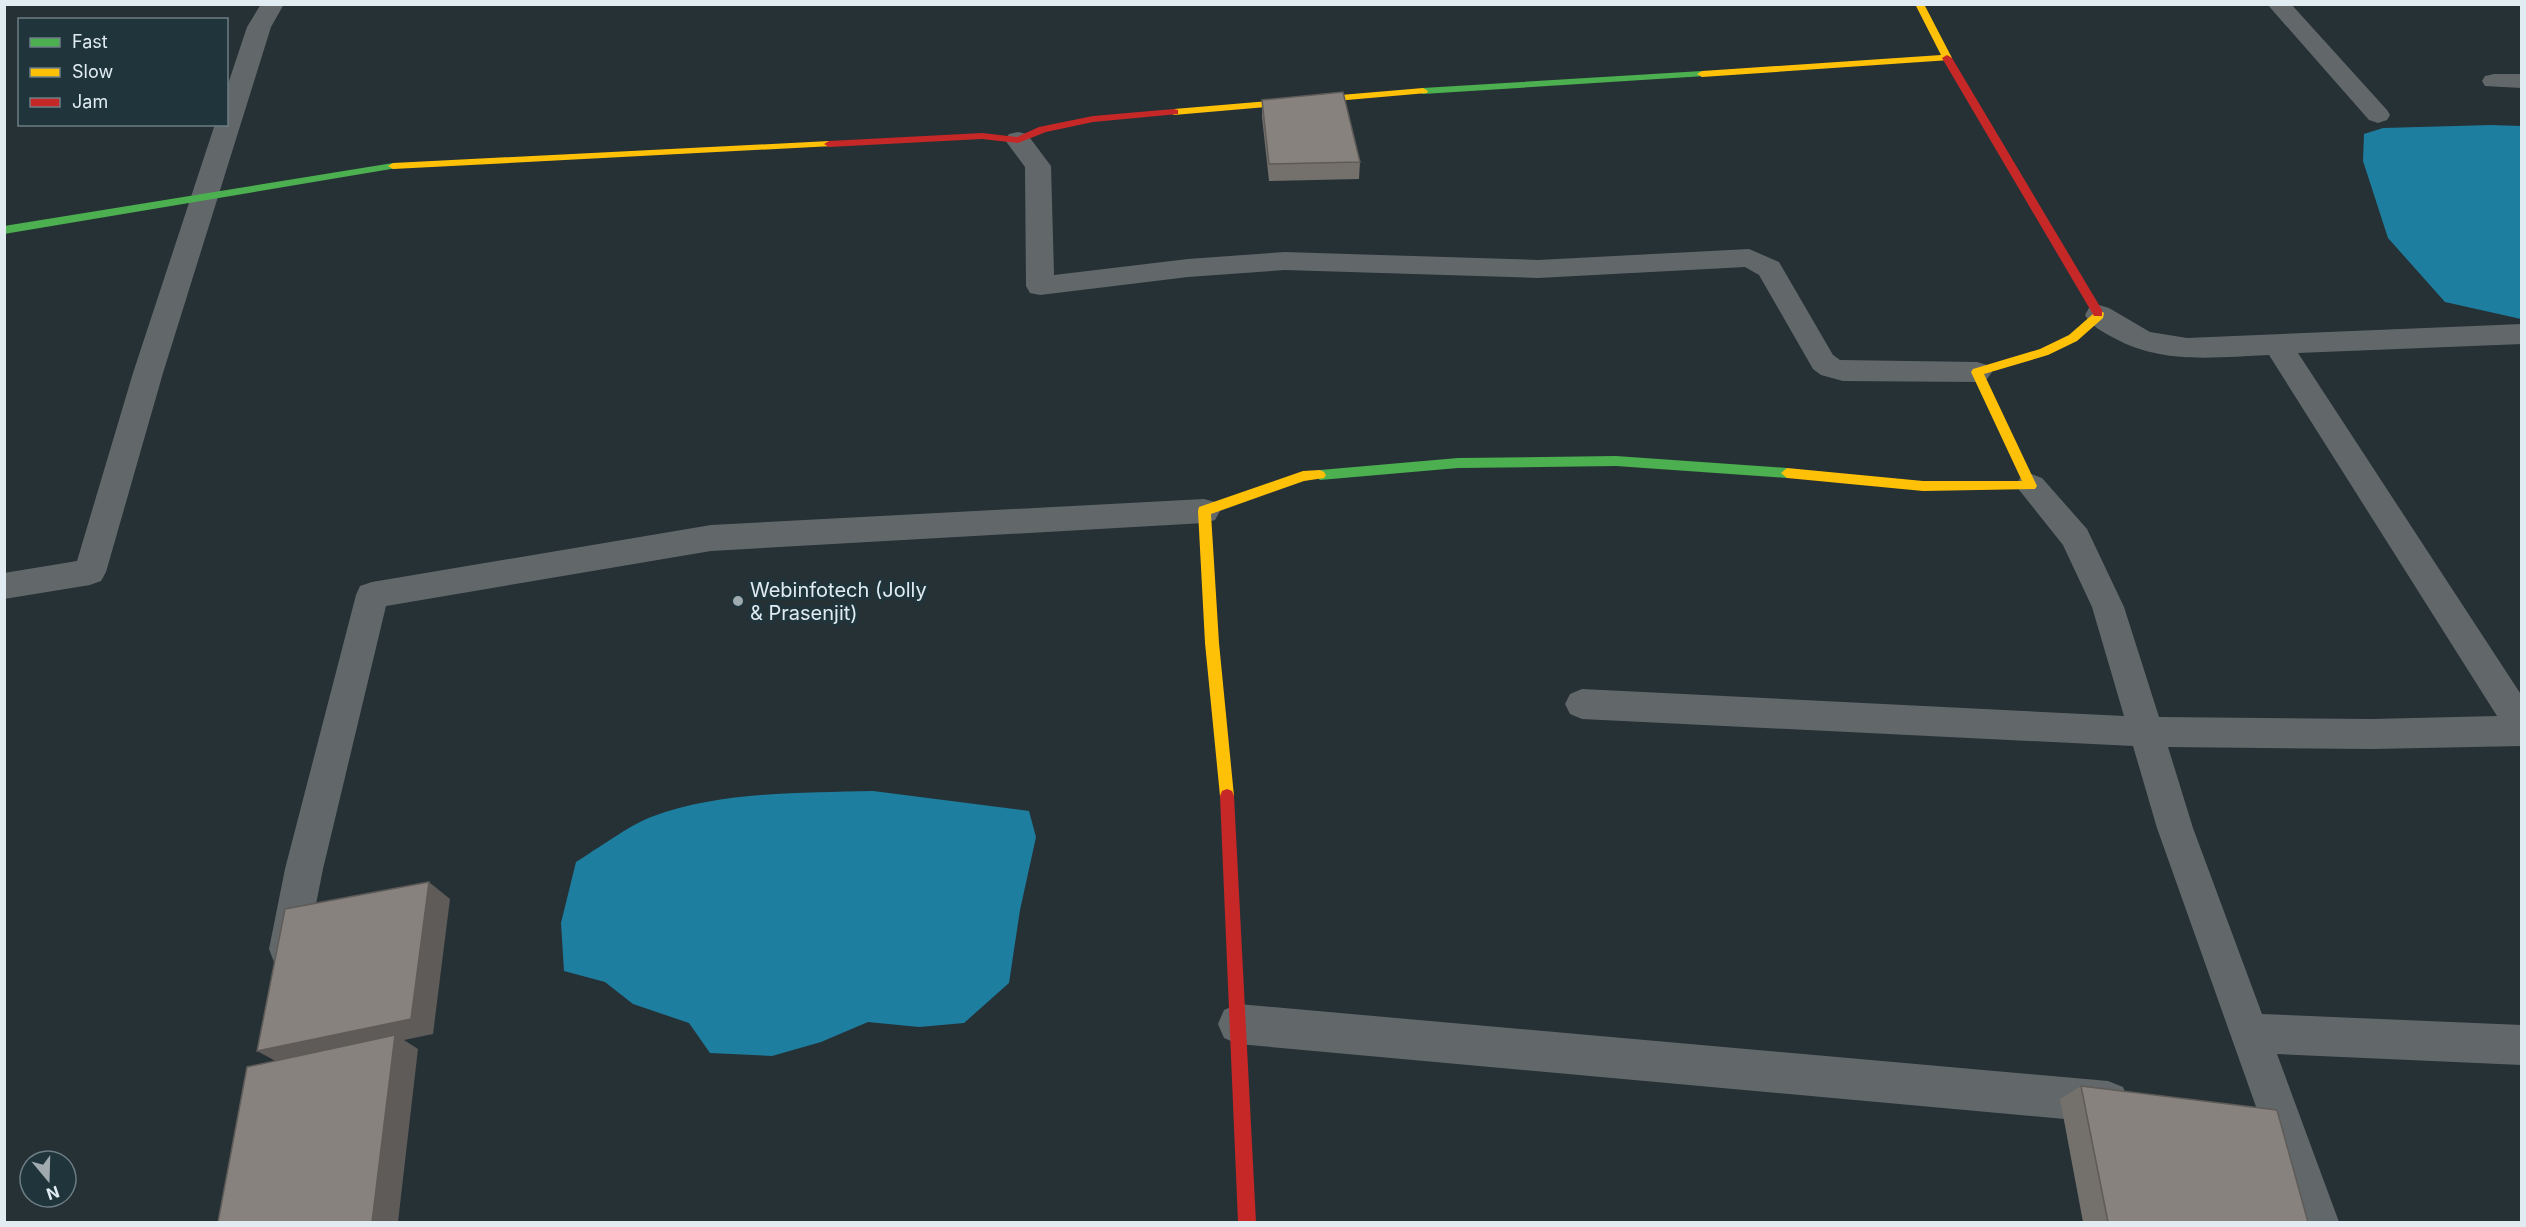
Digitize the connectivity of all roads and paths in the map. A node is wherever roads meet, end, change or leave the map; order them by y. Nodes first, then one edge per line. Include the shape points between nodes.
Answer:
1 (273, 4) edge
2 (1919, 4) edge
3 (2278, 4) edge
4 (1947, 58) junction
5 (2494, 81) dead end
6 (2522, 81) edge
7 (2378, 115) dead end
8 (1018, 140) junction
9 (207, 196) junction
10 (4, 230) edge
11 (2099, 315) junction
12 (2522, 334) edge
13 (2278, 345) junction
14 (1977, 372) junction
15 (2031, 486) junction
16 (1204, 511) junction
17 (4, 586) edge
18 (1582, 704) dead end
19 (2522, 726) edge
20 (2522, 731) edge
21 (2147, 732) junction
22 (281, 983) edge
23 (1238, 1024) junction
24 (2251, 1033) junction
25 (2522, 1045) edge
26 (2139, 1104) edge
27 (1247, 1222) edge
28 (2318, 1222) edge

1 - 9 street via 259,27
2 - 4 street
3 - 7 street
4 - 8 street via 1334,97 1093,118 1042,129
4 - 11 street
5 - 6 street
8 - 9 street via 982,136 379,167
8 - 14 street via 1038,166 1040,286 1285,261 1538,269 1749,258 1769,269 1823,362 1831,368
9 - 10 street
9 - 17 street via 148,373 90,572
11 - 13 street via 2125,334 2162,347
11 - 14 street via 2073,338 2044,352
12 - 13 street
13 - 19 street
14 - 15 street
15 - 16 street via 1923,486 1616,461 1458,463 1303,476
15 - 21 street via 2076,538 2108,606
16 - 22 street via 711,538 372,596 304,869
16 - 23 street via 1230,826
18 - 21 street
20 - 21 street
21 - 24 street via 2175,828
23 - 26 street
23 - 27 street
24 - 25 street
24 - 28 street via 2262,1115

